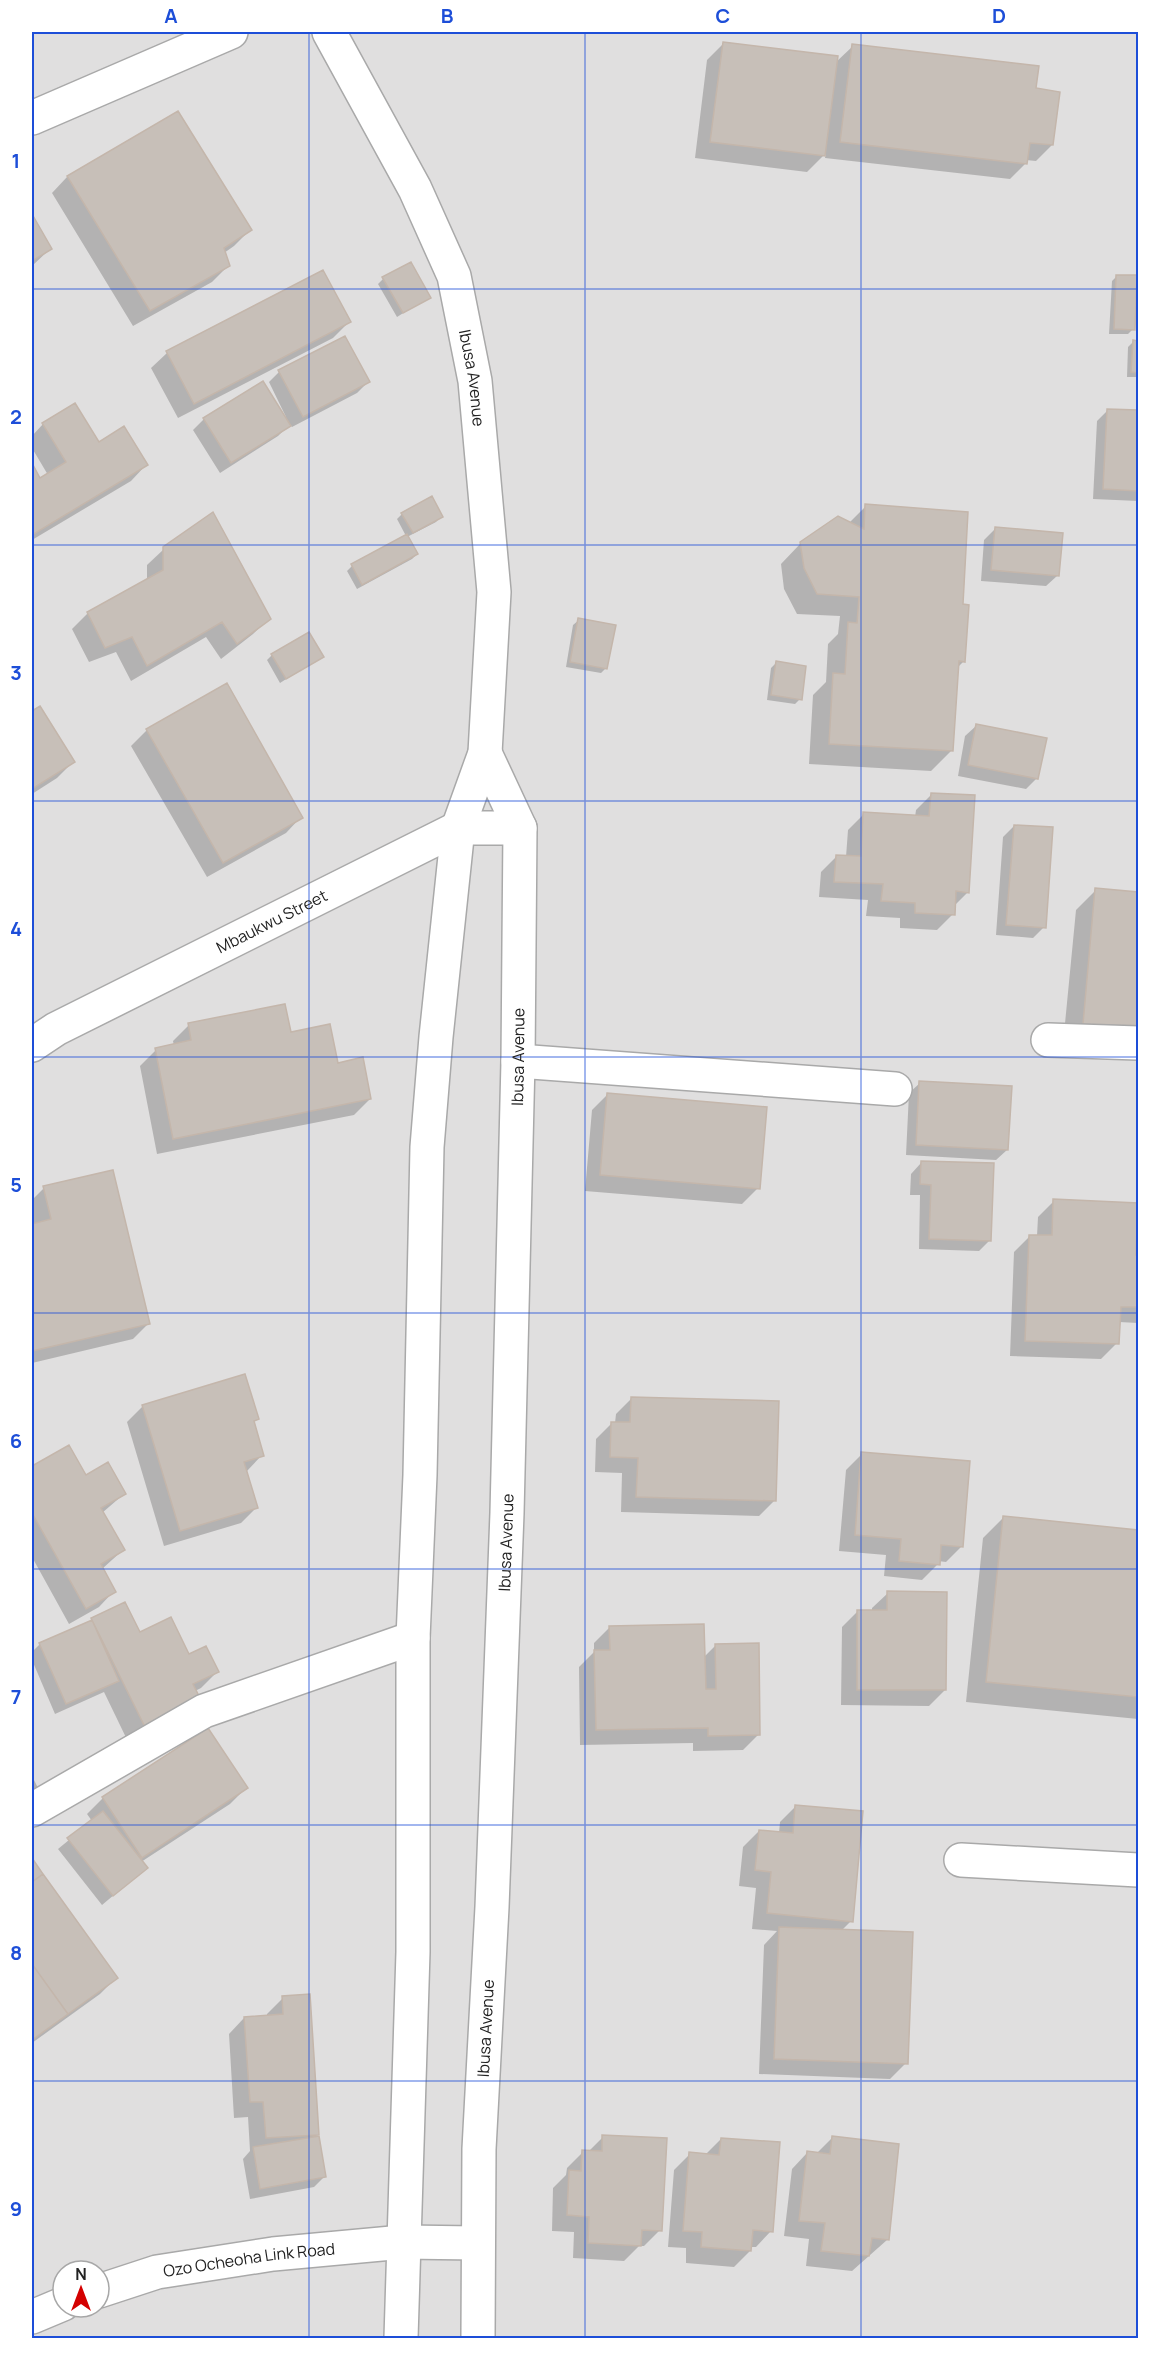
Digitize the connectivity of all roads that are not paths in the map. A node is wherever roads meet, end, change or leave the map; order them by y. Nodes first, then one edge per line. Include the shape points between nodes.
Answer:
1 (231, 32) edge
2 (329, 32) edge
3 (32, 118) edge
4 (485, 753) junction
5 (458, 828) junction
6 (520, 828) junction
7 (1048, 1040) dead end
8 (1138, 1043) edge
9 (32, 1045) edge
10 (518, 1061) junction
11 (895, 1089) dead end
12 (413, 1638) junction
13 (32, 1810) edge
14 (961, 1860) dead end
15 (1138, 1869) edge
16 (403, 2242) junction
17 (477, 2243) junction
18 (111, 2287) edge
19 (51, 2309) edge
20 (32, 2317) edge
21 (401, 2338) edge
22 (478, 2338) edge

1 - 3 street
2 - 4 street, Ibusa Avenue via 415,189 454,276 475,381 494,592
4 - 5 street, Ibusa Avenue
4 - 6 street, Ibusa Avenue
5 - 6 street, Mbaukwu Street
5 - 9 street, Mbaukwu Street via 56,1029
5 - 12 street, Ibusa Avenue via 427,1147
6 - 10 street, Ibusa Avenue
7 - 8 street
10 - 11 street
10 - 17 street, Ibusa Avenue via 507,1513
12 - 13 street via 204,1711
12 - 16 street, Ibusa Avenue via 413,1952
14 - 15 street
16 - 17 street, Ozo Ocheoha Link Road
16 - 18 street, Ozo Ocheoha Link Road via 273,2254 157,2272
16 - 21 street, Ibusa Avenue
17 - 22 street, Ibusa Avenue
19 - 20 street

